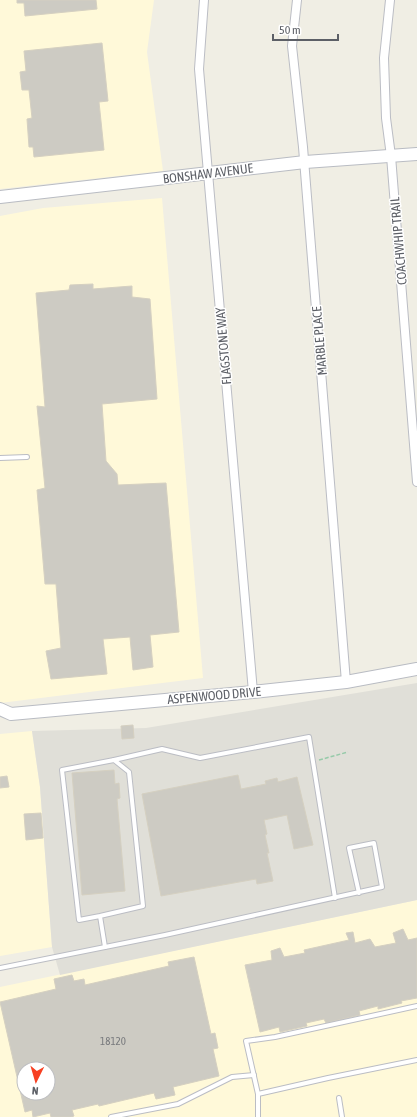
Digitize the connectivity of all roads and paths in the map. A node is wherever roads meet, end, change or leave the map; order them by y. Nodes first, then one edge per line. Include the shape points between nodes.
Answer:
1 (204, 0) edge
2 (297, 0) edge
3 (390, 0) edge
4 (417, 154) edge
5 (391, 156) junction
6 (305, 162) junction
7 (208, 173) junction
8 (0, 197) edge
9 (27, 457) dead end
10 (0, 458) edge
11 (417, 482) edge
12 (417, 669) edge
13 (346, 682) junction
14 (253, 692) junction
15 (5, 711) edge
16 (1, 722) edge
17 (348, 752) dead end
18 (114, 760) junction
19 (313, 762) junction
20 (359, 892) junction
21 (335, 898) junction
22 (100, 916) junction
23 (105, 947) junction
24 (0, 968) edge
25 (417, 1006) edge
26 (417, 1060) edge
27 (254, 1075) junction
28 (258, 1094) junction
29 (339, 1098) dead end
30 (111, 1117) edge
31 (258, 1117) edge
32 (342, 1117) edge

1 - 7 street, FLAGSTONE WAY via 199,69
2 - 6 street, MARBLE PLACE via 292,46
3 - 5 street, COACHWHIP TRAIL via 384,58 386,118
4 - 5 street, BONSHAW AVENUE
5 - 6 street, BONSHAW AVENUE
5 - 11 street, COACHWHIP TRAIL
6 - 7 street, BONSHAW AVENUE
6 - 13 street, MARBLE PLACE
7 - 8 street, BONSHAW AVENUE
7 - 14 street, FLAGSTONE WAY
9 - 10 lane
12 - 13 street, ASPENWOOD DRIVE
13 - 14 street, ASPENWOOD DRIVE
14 - 15 street, ASPENWOOD DRIVE
15 - 16 street, ASPENWOOD DRIVE
17 - 19 path
18 - 19 lane via 162,749 200,758 309,737
18 - 22 lane via 129,772 143,906
18 - 22 lane via 62,770 79,920
19 - 21 lane
20 - 20 lane via 349,848 374,843 382,887
20 - 21 lane
21 - 23 lane
22 - 23 lane
23 - 24 lane
25 - 27 lane via 246,1041
26 - 28 lane
27 - 28 lane
27 - 30 lane via 232,1077 178,1104
28 - 31 lane
29 - 32 lane

